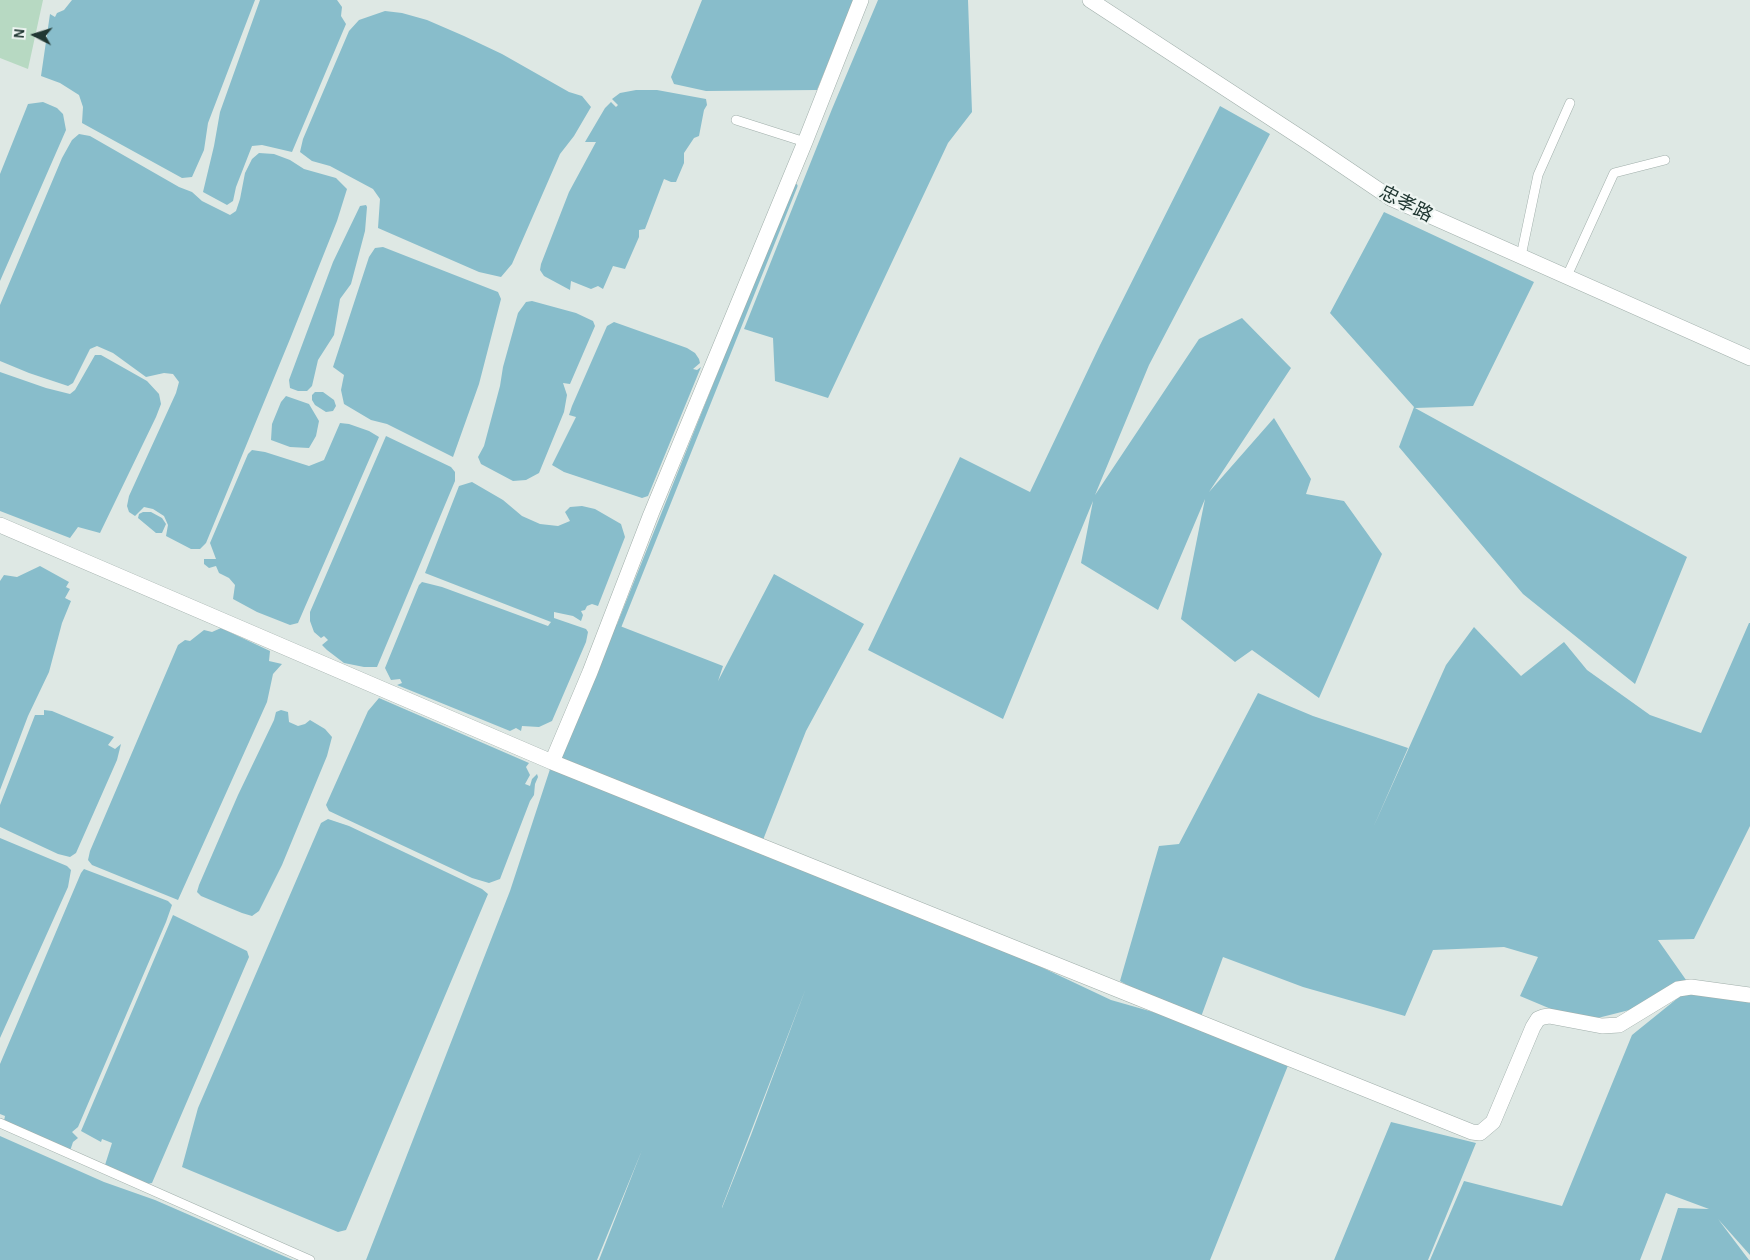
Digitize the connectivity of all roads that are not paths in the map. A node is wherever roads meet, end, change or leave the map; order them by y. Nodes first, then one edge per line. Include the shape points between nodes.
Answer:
1 (861, 0) edge
2 (1090, 0) edge
3 (1570, 103) dead end
4 (736, 120) dead end
5 (805, 142) junction
6 (1665, 160) dead end
7 (1521, 256) junction
8 (1567, 276) junction
9 (1750, 358) edge
10 (0, 525) edge
11 (552, 762) junction
12 (1750, 995) edge
13 (0, 1124) edge
14 (310, 1260) edge

1 - 5 street
2 - 7 street, 忠孝路 via 1392,200
3 - 7 lane via 1538,175
4 - 5 lane
5 - 11 street
6 - 8 lane via 1614,173
7 - 8 street, 忠孝路
8 - 9 street, 忠孝路
10 - 11 street
11 - 12 street via 1472,1132 1480,1133 1493,1122 1533,1027 1543,1017 1602,1026 1619,1025 1678,989 1691,987
13 - 14 lane

